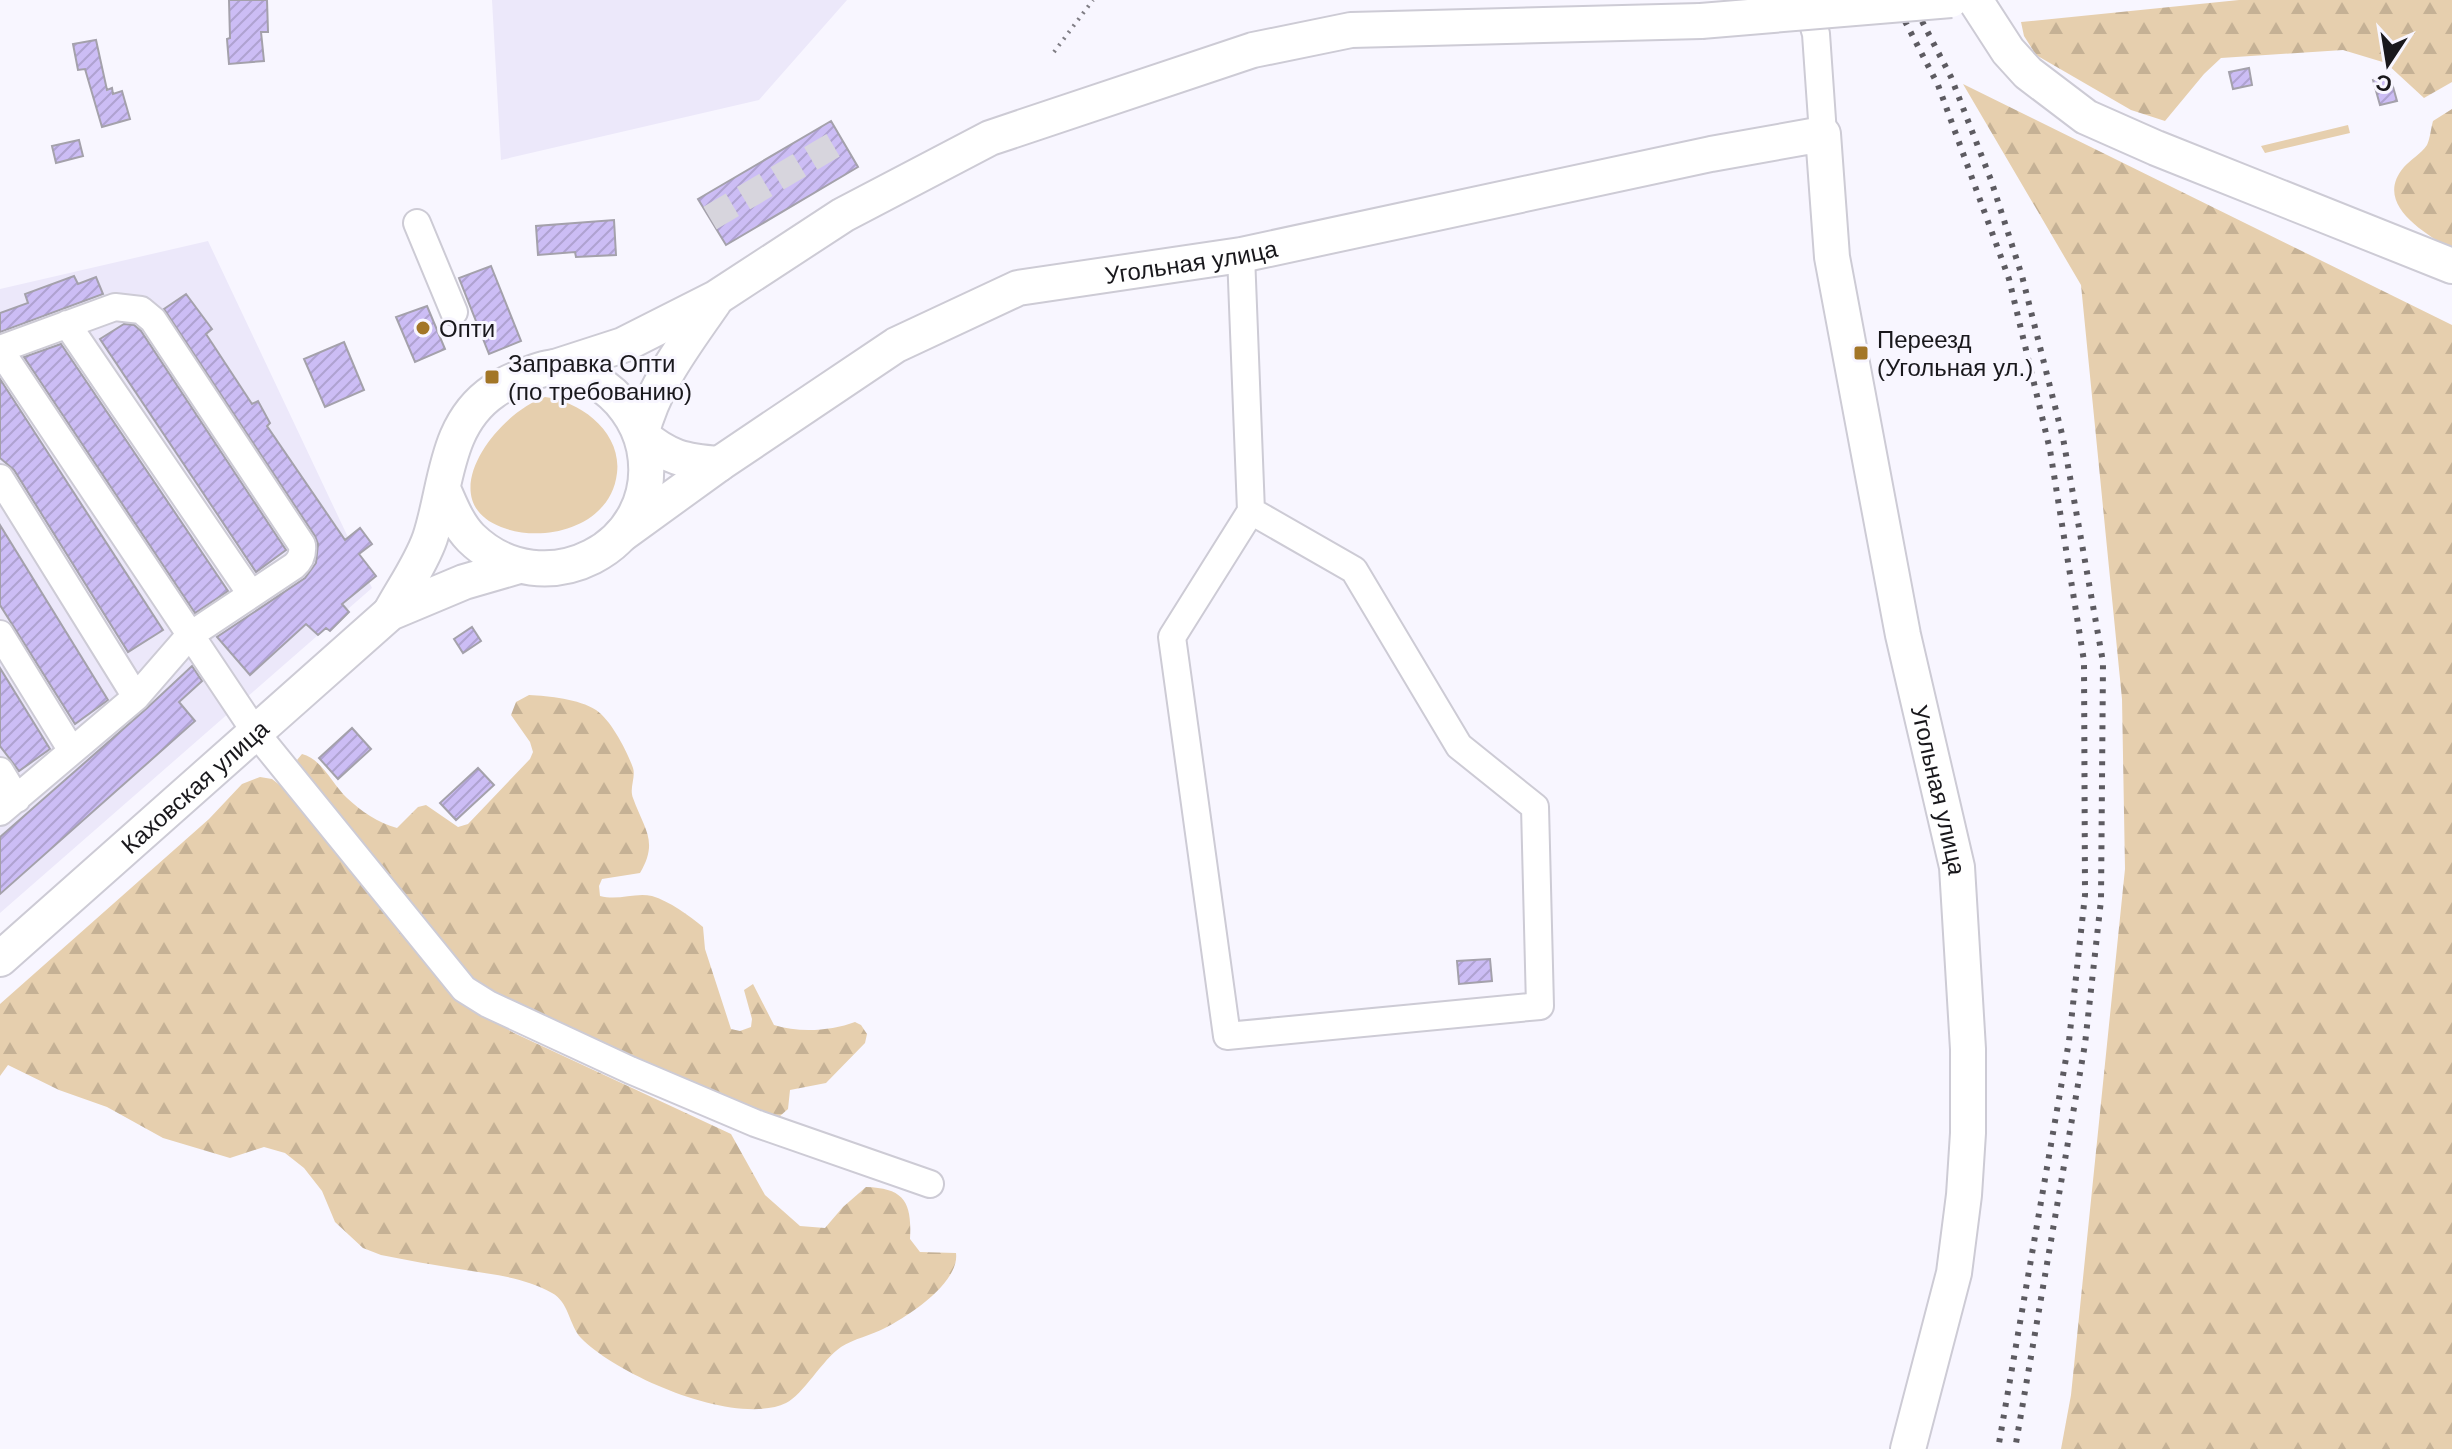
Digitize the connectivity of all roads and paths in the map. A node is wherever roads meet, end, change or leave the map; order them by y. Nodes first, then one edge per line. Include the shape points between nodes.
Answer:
1 (1093, 0) edge
2 (1806, 0) edge
3 (1951, 0) edge
4 (1975, 0) edge
5 (1054, 52) dead end
6 (1823, 134) junction
7 (417, 223) dead end
8 (1241, 255) junction
9 (2452, 266) edge
10 (716, 298) junction
11 (454, 312) dead end
12 (67, 324) junction
13 (0, 350) edge
14 (555, 367) junction
15 (641, 435) junction
16 (719, 464) junction
17 (0, 478) edge
18 (444, 491) junction
19 (1251, 511) junction
20 (621, 535) junction
21 (519, 566) junction
22 (251, 594) junction
23 (390, 613) junction
24 (0, 634) edge
25 (189, 636) junction
26 (136, 697) junction
27 (256, 733) junction
28 (72, 751) junction
29 (0, 771) edge
30 (8, 806) edge
31 (0, 959) edge
32 (930, 1184) dead end
33 (1908, 1449) edge

1 - 5 path
2 - 6 street, Угольная улица via 1816,34
3 - 10 main road, bridge via 1701,21 1351,30 1253,50 990,138 843,215
4 - 9 main road via 2028,73 2086,117
6 - 8 main road, Угольная улица
6 - 33 main road, Угольная улица via 1832,257 1903,635 1957,867 1961,928 1968,1049 1964,1195 1954,1273
7 - 11 street
8 - 16 main road, Угольная улица via 1018,288 896,345
8 - 19 street
10 - 14 main road via 623,345
10 - 15 main road via 665,374
12 - 13 street
12 - 22 street
12 - 22 street via 115,307 141,310 178,355 302,545 299,561
13 - 25 street
14 - 15 main road via 583,374 608,389 628,409
14 - 18 main road via 481,400 455,439
15 - 16 main road via 686,462
15 - 20 main road via 645,487
16 - 20 main road, Угольная улица
17 - 26 street
18 - 21 main road via 469,536 492,555
18 - 23 main road via 429,541
19 - 19 street via 1354,570 1459,746 1535,807 1540,1006 1227,1036 1172,637
20 - 21 main road via 575,565
21 - 23 main road
22 - 25 street
23 - 27 main road, Каховская улица
24 - 28 street
25 - 26 street
25 - 27 street
26 - 28 street
27 - 31 main road, Каховская улица
27 - 32 street via 464,989 630,1070 755,1123
28 - 30 street
29 - 30 street

